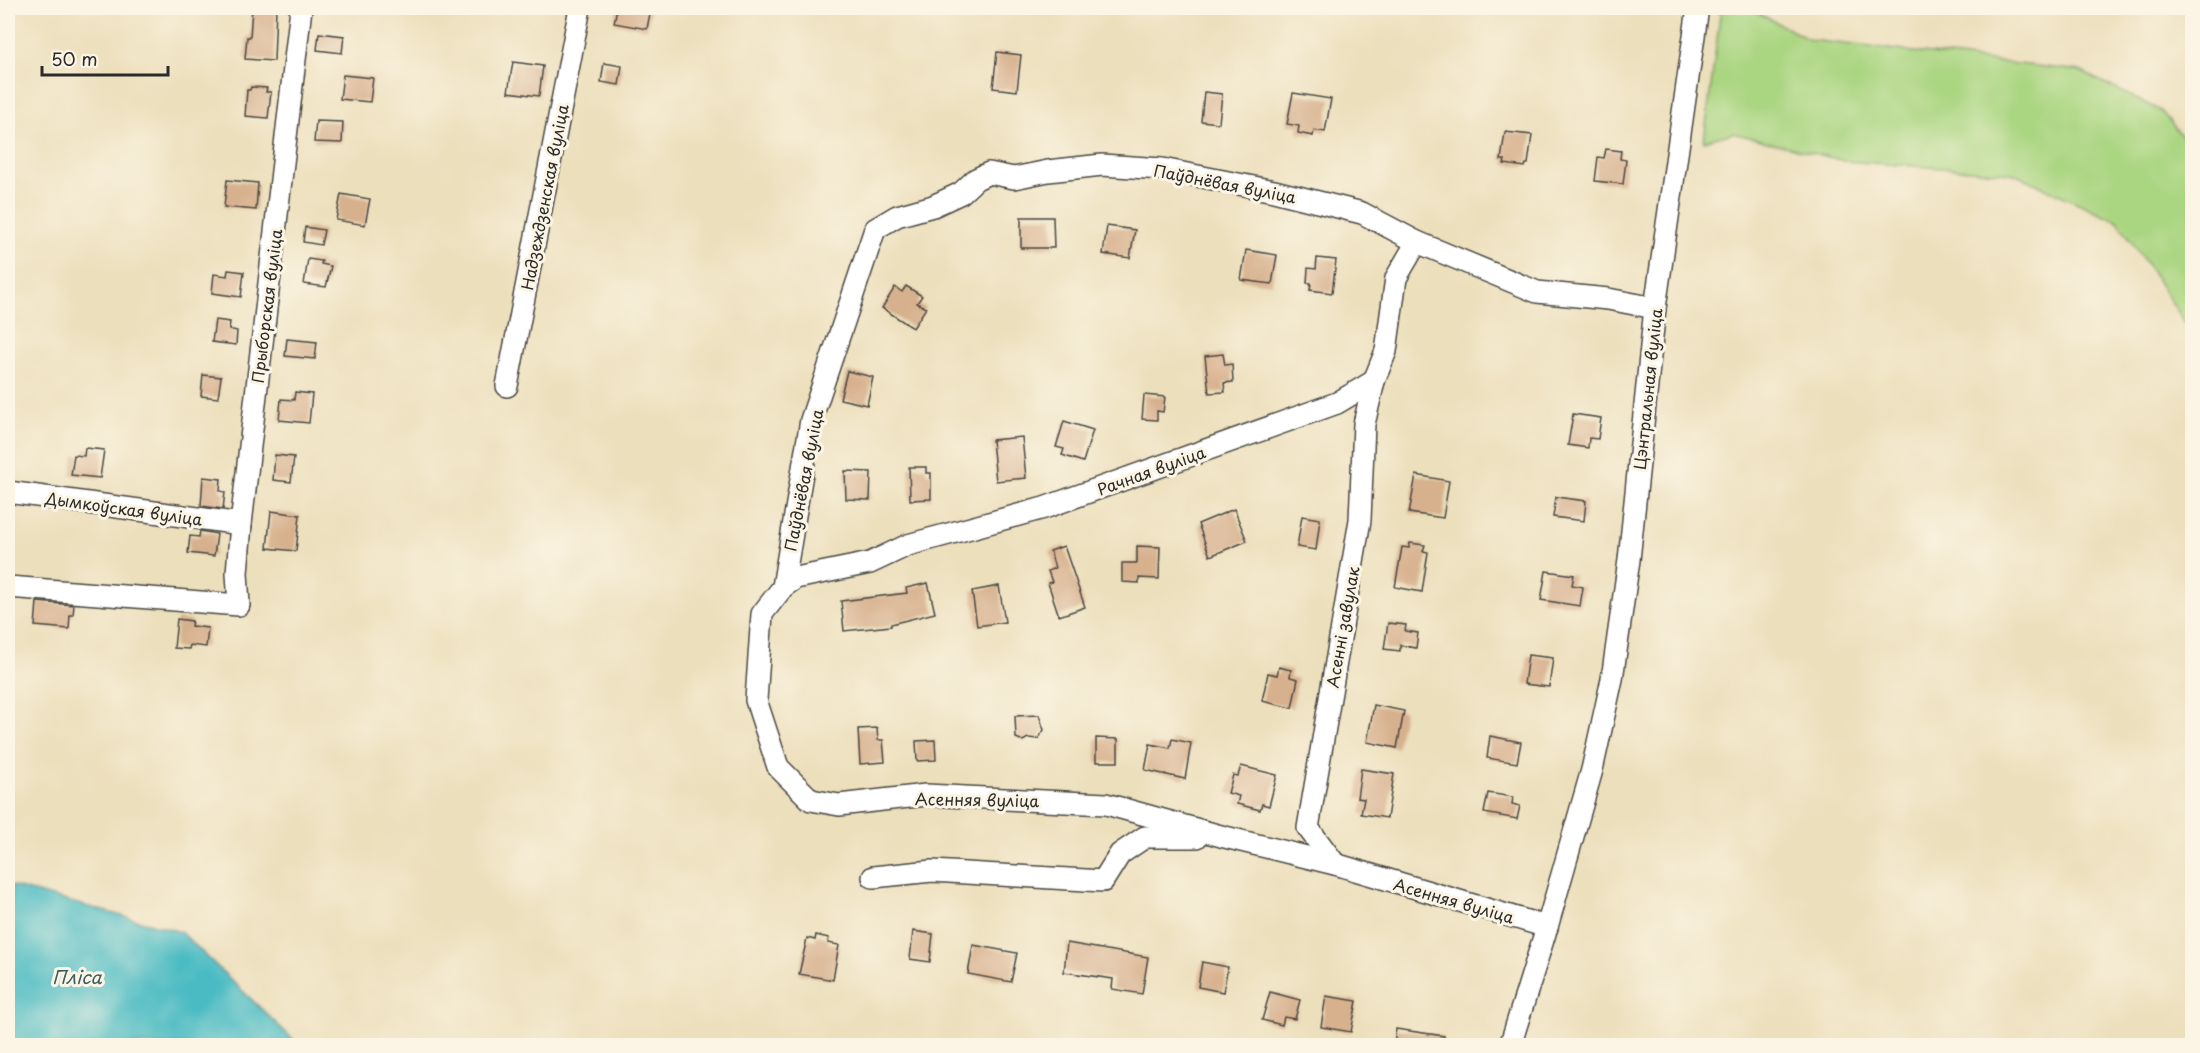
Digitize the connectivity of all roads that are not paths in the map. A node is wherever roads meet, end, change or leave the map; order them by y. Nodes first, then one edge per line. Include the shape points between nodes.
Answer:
1 (301, 8) edge
2 (580, 8) edge
3 (1698, 8) edge
4 (1417, 242) junction
5 (1655, 308) junction
6 (1374, 381) junction
7 (507, 386) dead end
8 (8, 492) edge
9 (241, 524) junction
10 (8, 586) edge
11 (783, 587) junction
12 (1221, 836) junction
13 (1335, 864) junction
14 (873, 877) dead end
15 (1548, 927) junction
16 (1510, 1046) edge

1 - 9 street, Прыборская вуліца
2 - 7 street, Надзеждзенская вуліца
3 - 5 street, Цэнтральная вуліца
4 - 5 street, Паўднёвая вуліца via 1537,292
4 - 6 street via 1396,278 1386,351
4 - 11 street, Паўднёвая вуліца via 1362,213 1274,191 1162,169 1102,165 1014,178 989,172 961,193 897,216 875,229 811,420
5 - 15 street, Цэнтральная вуліца via 1629,560 1612,679 1592,770
6 - 11 street, Рачная вуліца via 1337,404 1044,508 908,545 870,563 796,578
6 - 13 street, Асенні завулак via 1364,424 1360,520 1308,828
8 - 9 street, Дымкоўская вуліца
9 - 10 street, Прыборская вуліца via 238,605
11 - 12 street, Асенняя вуліца via 762,614 756,700 778,767 811,800 839,805 926,795 1106,804
12 - 13 street, Асенняя вуліца
12 - 14 street, Асенняя вуліца via 1145,837 1120,854 1103,881 932,871
13 - 15 street, Асенняя вуліца
15 - 16 street, Цэнтральная вуліца

